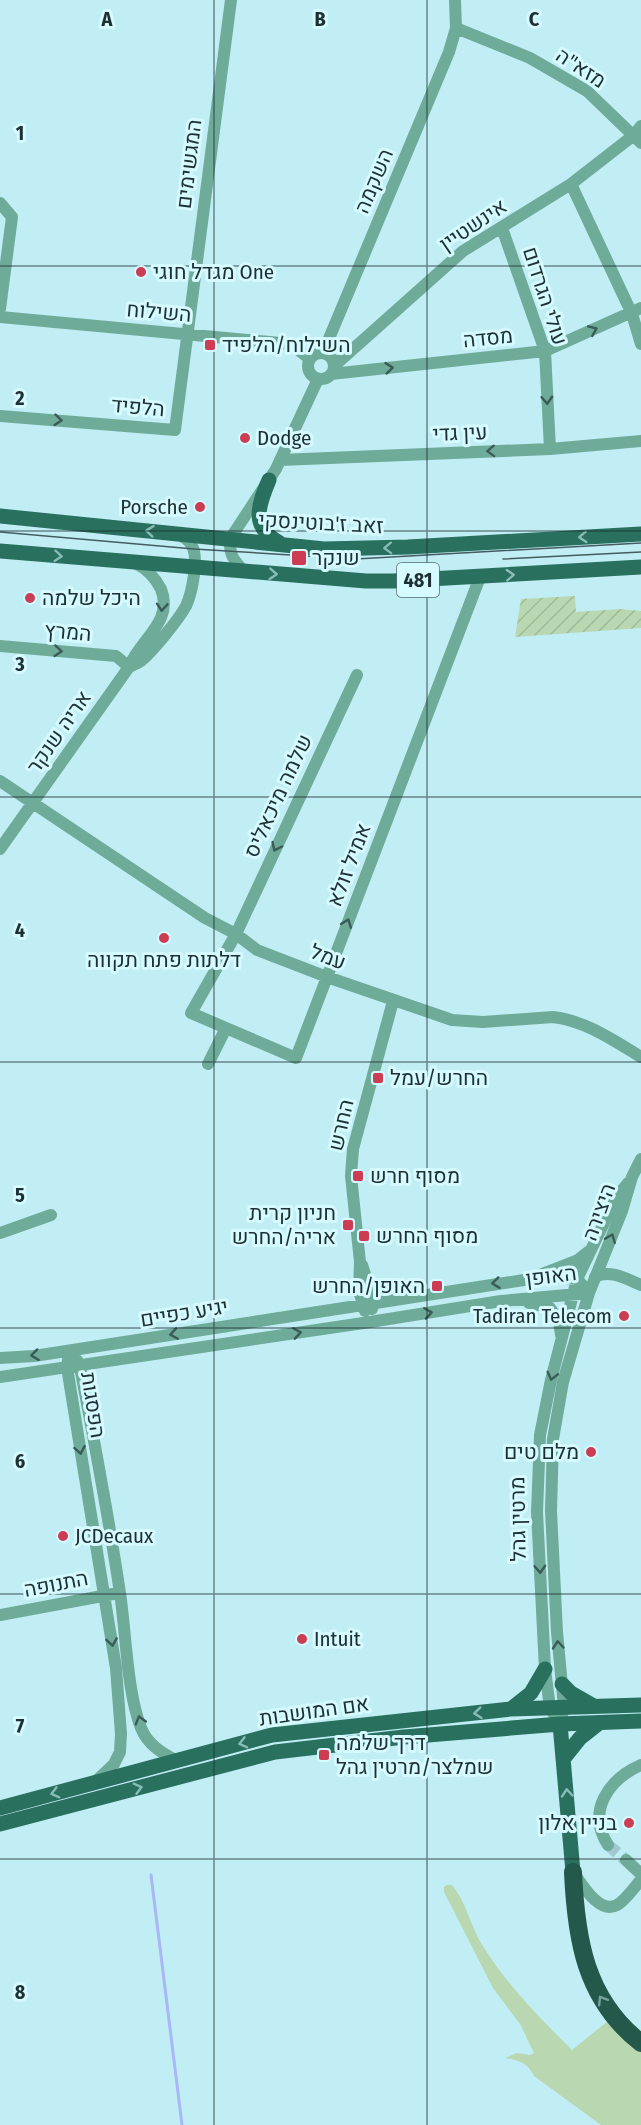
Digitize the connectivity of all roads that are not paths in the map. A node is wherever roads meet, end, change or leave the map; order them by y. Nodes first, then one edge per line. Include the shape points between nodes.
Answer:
1 (231, 0) edge
2 (454, 0) edge
3 (456, 28) junction
4 (639, 134) edge
5 (571, 184) junction
6 (0, 203) edge
7 (502, 228) junction
8 (0, 309) edge
9 (636, 311) edge
10 (0, 316) edge
11 (187, 334) junction
12 (641, 344) edge
13 (325, 348) dead end
14 (545, 351) junction
15 (310, 359) junction
16 (333, 370) junction
17 (318, 379) junction
18 (0, 416) edge
19 (641, 441) edge
20 (550, 449) junction
21 (280, 460) junction
22 (269, 480) junction
23 (0, 516) edge
24 (178, 534) junction
25 (641, 534) edge
26 (230, 539) junction
27 (282, 545) junction
28 (0, 551) edge
29 (133, 562) junction
30 (641, 567) edge
31 (194, 568) junction
32 (245, 572) junction
33 (480, 577) junction
34 (0, 646) edge
35 (129, 667) junction
36 (357, 675) dead end
37 (0, 781) edge
38 (32, 804) junction
39 (0, 849) edge
40 (236, 934) junction
41 (327, 977) junction
42 (393, 1001) junction
43 (226, 1028) junction
44 (641, 1057) edge
45 (208, 1064) dead end
46 (641, 1159) edge
47 (632, 1177) junction
48 (51, 1215) dead end
49 (0, 1233) edge
50 (591, 1249) junction
51 (360, 1262) junction
52 (595, 1277) junction
53 (577, 1279) junction
54 (524, 1280) junction
55 (368, 1281) junction
56 (641, 1285) edge
57 (589, 1293) junction
58 (573, 1295) junction
59 (399, 1299) junction
60 (501, 1301) junction
61 (367, 1304) junction
62 (370, 1322) junction
63 (562, 1339) junction
64 (70, 1350) junction
65 (0, 1358) edge
66 (104, 1362) junction
67 (74, 1367) junction
68 (41, 1371) junction
69 (0, 1377) edge
70 (85, 1391) junction
71 (71, 1392) junction
72 (120, 1593) junction
73 (105, 1595) junction
74 (0, 1615) edge
75 (545, 1669) junction
76 (562, 1684) junction
77 (641, 1705) edge
78 (595, 1707) junction
79 (557, 1708) junction
80 (511, 1709) junction
81 (641, 1721) edge
82 (599, 1723) junction
83 (560, 1724) junction
84 (564, 1758) junction
85 (177, 1761) junction
86 (641, 1765) edge
87 (94, 1783) junction
88 (0, 1808) edge
89 (0, 1824) edge
90 (608, 1845) tunnel mouth
91 (626, 1860) tunnel mouth
92 (573, 1872) junction
93 (641, 1874) edge
94 (641, 1880) edge
95 (641, 2043) edge

1 - 11 street, המגשימים
2 - 3 street
3 - 4 street, מזא"ה via 530,58 587,91
3 - 13 street, השקמה
4 - 5 street, אינשטיין
5 - 7 street, אינשטיין
5 - 9 street
6 - 8 street via 12,217
7 - 14 street, עולי הגרדום
7 - 16 street, אינשטיין via 464,251
9 - 12 street
14 -> 9 street, מסדה
10 - 11 street, השילוח
11 - 15 street, השילוח via 291,344
18 -> 11 street, הלפיד via 175,430
16 -> 14 street, מסדה
14 -> 20 street, עולי הגרדום
15 - 16 street via 315,354 326,354 332,359
15 - 17 street via 309,371
16 - 17 street
17 - 21 street
19 - 20 street, עין גדי
20 -> 21 street, עין גדי
21 - 22 street
22 - 26 street
22 - 27 main road via 258,514 269,537
24 -> 23 main road, זאב ז'בוטינסקי / 481
24 - 26 main road, זאב ז'בוטינסקי / 481
24 - 31 street, אריה שנקר via 194,549
25 -> 27 main road, זאב ז'בוטינסקי / 481 via 366,549
26 - 27 main road, זאב ז'בוטינסקי / 481
26 - 32 street via 232,559
28 -> 29 main road, 481
29 - 31 main road, 481
29 -> 35 street, אריה שנקר via 151,573 158,583 165,611
33 -> 30 main road, 481
31 - 32 main road, 481
31 - 35 street, אריה שנקר via 186,606 141,662
32 -> 33 main road, 481 via 366,581
41 -> 33 street, אמיל זולא
34 -> 35 street, המרץ via 116,656
35 - 38 street, אריה שנקר
36 -> 40 street, שלמה מיכאליס
37 - 38 street, עמל
38 - 39 street, אריה שנקר
38 - 40 street, עמל via 205,918
40 - 41 street, עמל via 257,950
40 - 43 street, שלמה מיכאליס via 191,1013
41 - 42 street, עמל
41 - 43 street, אמיל זולא via 296,1058
42 - 44 street, עמל via 468,1022 567,1019
42 - 51 street, החרש via 353,1149 351,1176
43 - 45 street
46 - 47 street, היצירה
47 - 50 street, היצירה via 616,1198
52 -> 47 street, היצירה
48 - 49 street
50 - 53 street, היצירה
50 - 54 street via 565,1267
51 - 55 street, החרש
51 - 61 street, החרש via 359,1282
52 - 56 street via 611,1275
52 - 57 street, היצירה
53 - 54 street, האופן
53 - 57 street, האופן
53 - 58 street, מרטין גהל
54 -> 59 street, האופן
55 - 59 street via 381,1294
55 - 61 street, החרש
57 - 58 street, האופן
76 -> 57 street, מרטין גהל via 551,1511 553,1438 563,1383
58 - 60 street, האופן
58 - 63 street, מרטין גהל
59 - 61 street, האופן
62 -> 60 street, האופן
60 - 63 street via 550,1308 559,1321
61 - 62 street, החרש
61 -> 64 street, יגיע כפיים
66 -> 62 street, יגיע כפיים
63 -> 75 street, מרטין גהל via 540,1435 537,1512
64 -> 65 street, יגיע כפיים
64 - 67 street, הפסגות
66 - 67 street, יגיע כפיים
66 - 70 street via 90,1376
67 - 68 street, יגיע כפיים
67 - 70 street, הפסגות
67 - 71 street, הפסגות
68 - 69 street, יגיע כפיים
68 - 71 street via 59,1377
70 - 72 street, הפסגות
71 -> 73 street, הפסגות
72 - 73 street, התנופה
85 -> 72 street, הפסגות via 159,1752 141,1728
73 - 74 street, התנופה
73 -> 87 street, הפסגות via 116,1668 120,1752 114,1764
75 - 79 street, מרטין גהל
75 - 80 main road via 531,1693
76 - 78 main road
76 - 79 street, מרטין גהל
77 - 78 main road, אם המושבות
78 - 79 main road, אם המושבות
79 - 80 main road, אם המושבות
79 - 83 street, מרטין גהל
80 -> 85 main road, אם המושבות via 272,1735
81 - 82 main road, אם המושבות
82 - 83 main road, אם המושבות
82 - 84 main road
83 - 84 main road, מרטין גהל
89 -> 83 main road, אם המושבות via 275,1752
92 -> 84 main road, מרטין גהל
85 - 87 main road, אם המושבות
86 - 90 street via 626,1772 601,1802 600,1818
87 -> 88 main road, אם המושבות
91 - 93 street
92 - 94 street via 599,1904 607,1907 617,1905
95 -> 92 highway via 606,2008 594,1988 578,1934

